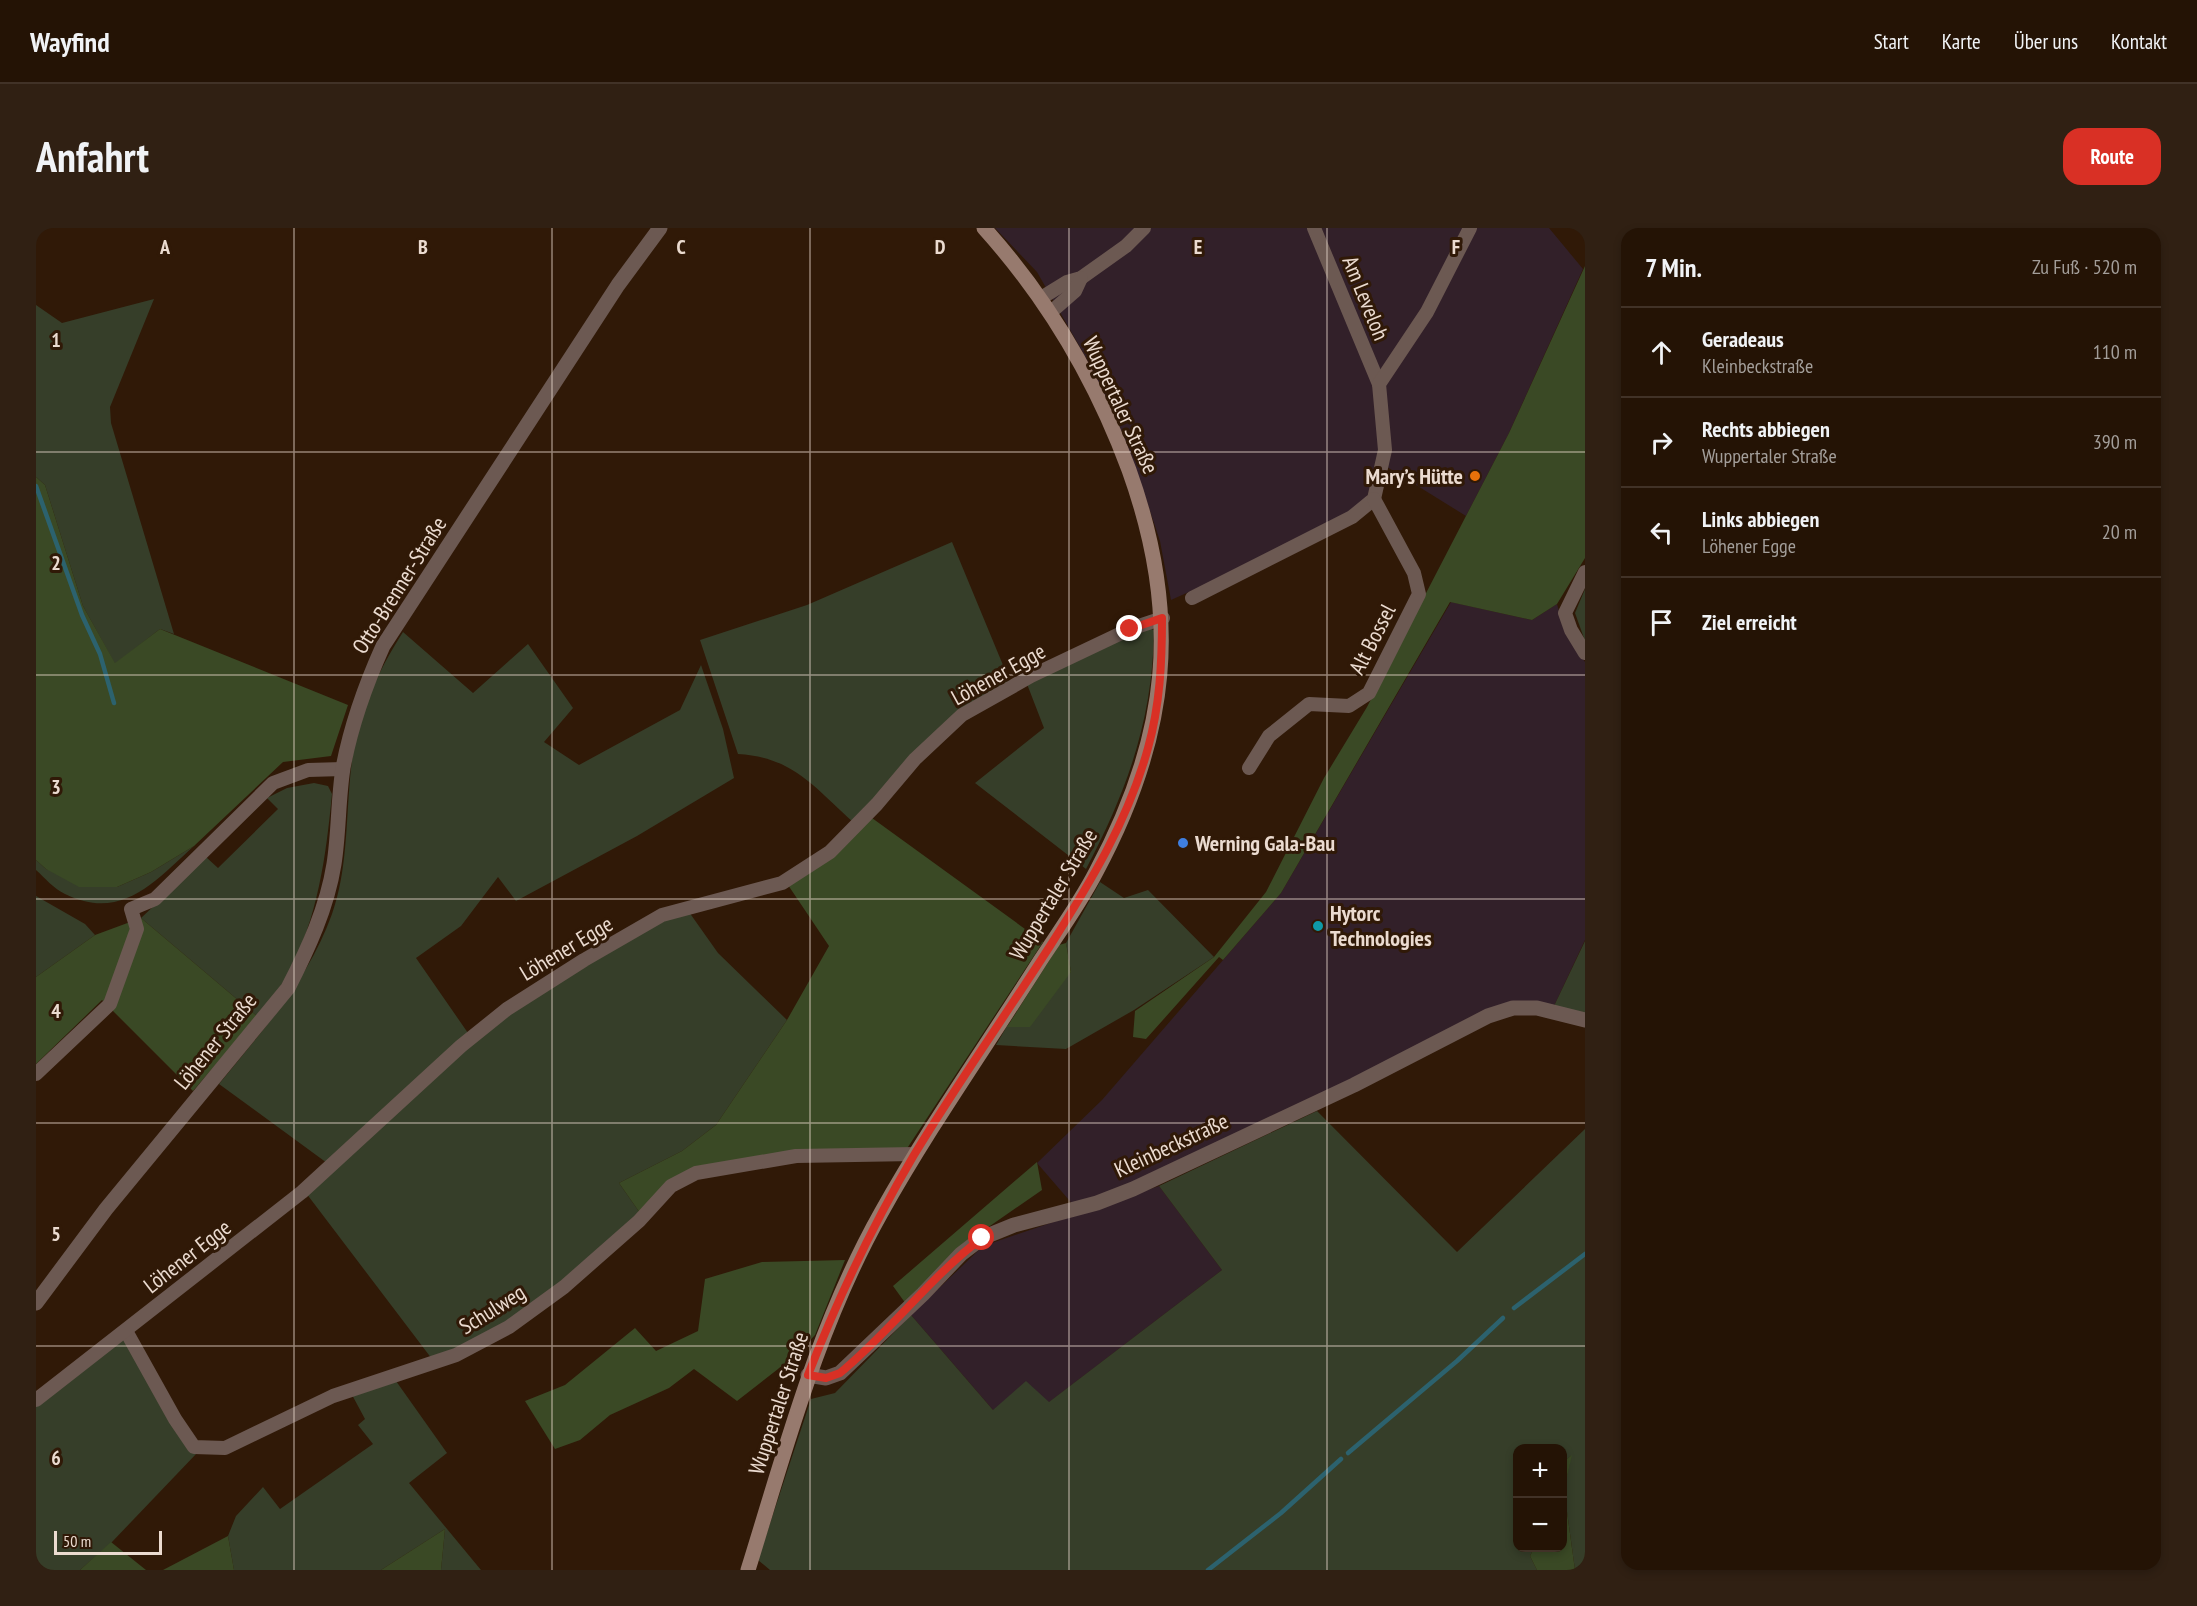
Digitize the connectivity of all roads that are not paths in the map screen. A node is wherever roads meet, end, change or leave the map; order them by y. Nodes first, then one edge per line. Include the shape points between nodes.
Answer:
1 (660, 228) edge
2 (984, 228) edge
3 (1144, 228) edge
4 (1314, 228) edge
5 (1470, 228) edge
6 (1081, 278) junction
7 (1041, 298) junction
8 (1051, 312) junction
9 (1378, 384) junction
10 (1374, 499) junction
11 (1585, 573) edge
12 (1192, 598) dead end
13 (1162, 618) junction
14 (1585, 653) edge
15 (1249, 768) dead end
16 (343, 769) junction
17 (1585, 1020) edge
18 (36, 1074) edge
19 (915, 1154) junction
20 (36, 1303) edge
21 (126, 1331) junction
22 (808, 1375) junction
23 (36, 1400) edge
24 (748, 1570) edge

1 - 16 street, Otto-Brenner-Straße via 618,285 383,646 364,689
2 - 7 main road, Wuppertaler Straße
3 - 6 street
4 - 9 street, Am Leveloh
5 - 9 street via 1427,312
6 - 7 street
6 - 8 street via 1075,291
7 - 8 main road, Wuppertaler Straße
8 - 13 main road, Wuppertaler Straße via 1089,380 1136,489 1151,545
9 - 10 street via 1385,450
10 - 12 street via 1352,517
10 - 15 street, Alt Bossel via 1414,573 1419,594 1369,693 1350,706 1309,704 1269,736
11 - 14 street via 1565,613
13 - 19 main road, Wuppertaler Straße via 1158,698 1149,747 1124,818 1095,876
13 - 21 street, Löhener Egge via 1031,676 962,715 915,759 830,852 782,883 662,915 507,1009 461,1046 302,1192
16 - 18 street via 308,770 273,783 155,899 131,909 137,928 110,1004
16 - 20 street, Löhener Straße via 334,865 326,899 306,954 288,988 106,1209
17 - 22 street, Kleinbeckstraße via 1538,1008 1513,1008 1488,1016 1354,1085 1133,1189 982,1238 840,1373 826,1378
19 - 21 street, Schulweg via 796,1156 696,1173 671,1186 639,1221 564,1287 509,1327 456,1355 333,1396 225,1448 194,1447
19 - 22 main road, Wuppertaler Straße via 841,1291
21 - 23 street, Löhener Egge
22 - 24 main road, Wuppertaler Straße

